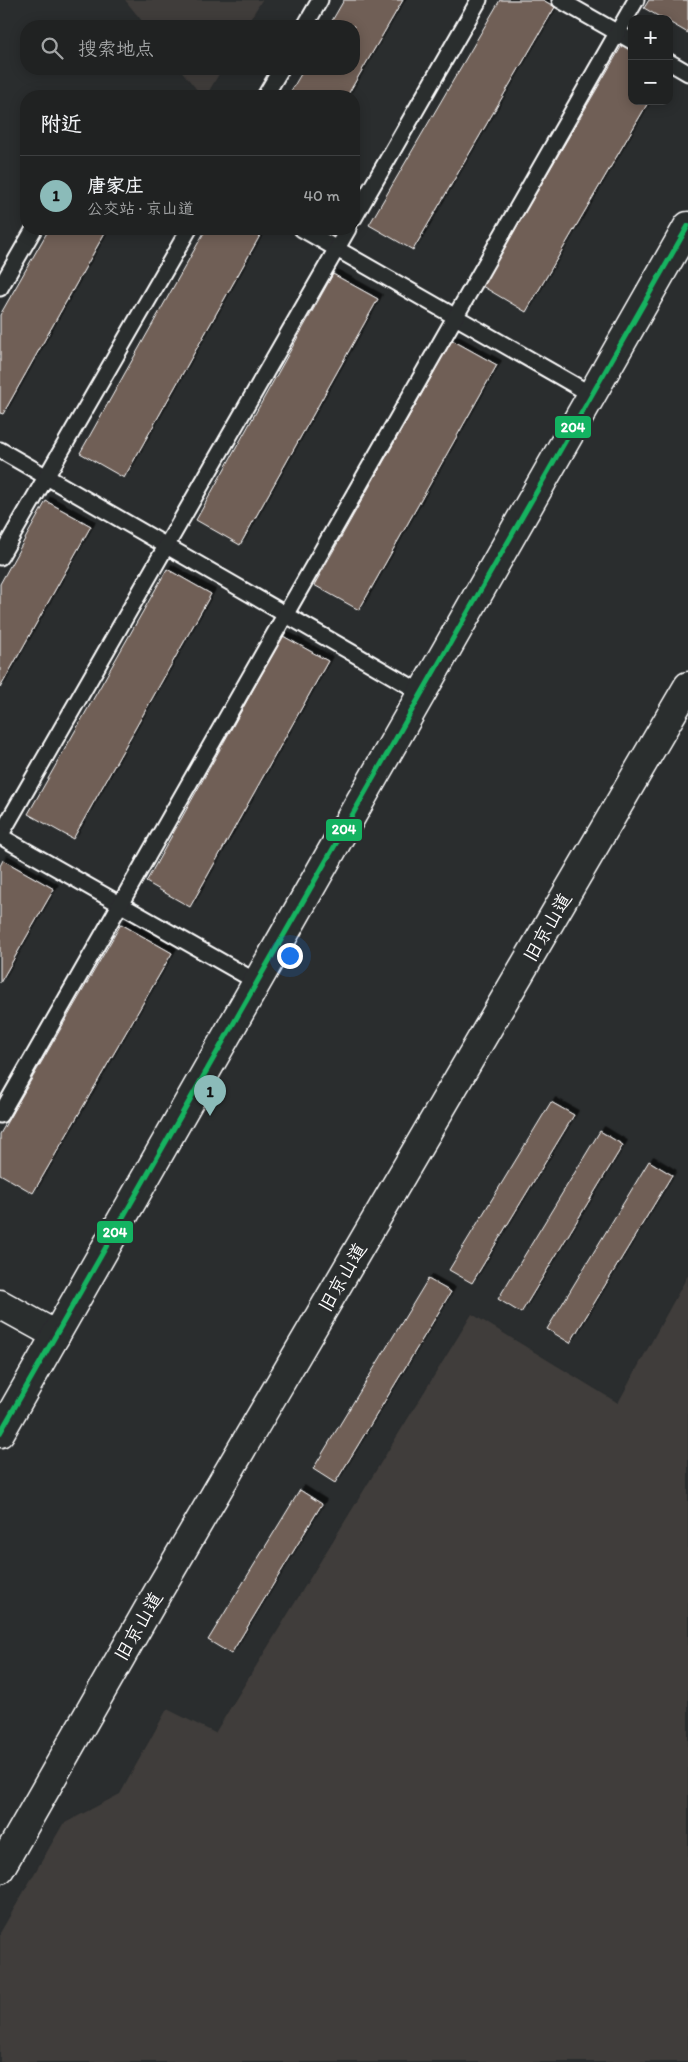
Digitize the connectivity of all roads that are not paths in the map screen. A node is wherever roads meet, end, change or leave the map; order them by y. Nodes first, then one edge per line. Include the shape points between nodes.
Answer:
1 (320, 0) edge
2 (479, 0) edge
3 (560, 0) edge
4 (636, 0) edge
5 (308, 20) edge
6 (628, 39) edge
7 (673, 64) edge
8 (688, 73) edge
9 (277, 75) edge
10 (269, 90) edge
11 (360, 208) edge
12 (688, 226) edge
13 (31, 235) edge
14 (186, 235) edge
15 (312, 235) edge
16 (345, 235) edge
17 (0, 288) edge
18 (592, 395) junction
19 (0, 450) edge
20 (0, 557) edge
21 (688, 686) edge
22 (422, 693) junction
23 (0, 836) edge
24 (257, 982) junction
25 (0, 1115) edge
26 (0, 1304) edge
27 (56, 1335) junction
28 (0, 1433) edge
29 (0, 1869) edge

1 - 5 lane
2 - 11 lane
3 - 6 lane
4 - 25 lane
7 - 8 lane
9 - 10 lane
12 - 18 main road
13 - 17 lane
14 - 20 lane
15 - 18 lane
16 - 23 lane
18 - 22 main road
19 - 22 lane
21 - 29 main road, 旧京山道 via 163,1583
22 - 24 main road
23 - 24 lane
24 - 27 main road
26 - 27 main road
27 - 28 main road

